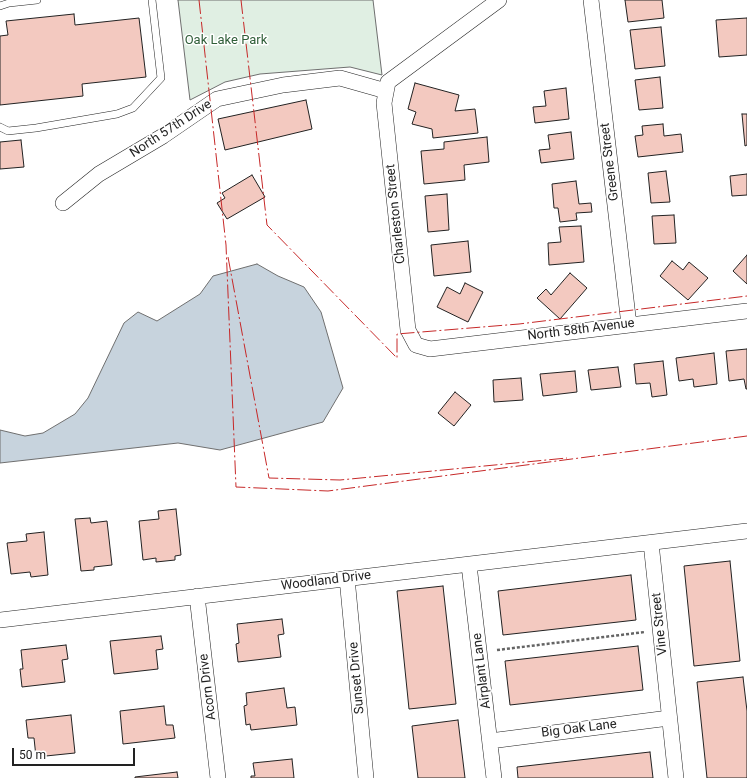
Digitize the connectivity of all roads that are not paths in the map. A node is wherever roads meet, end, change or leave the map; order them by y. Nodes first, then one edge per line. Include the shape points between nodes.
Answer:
1 (37, 0) edge
2 (152, 0) edge
3 (499, 0) edge
4 (591, 0) edge
5 (0, 6) edge
6 (387, 87) junction
7 (0, 127) edge
8 (63, 203) dead end
9 (747, 311) edge
10 (629, 325) junction
11 (416, 345) joint
12 (747, 531) edge
13 (651, 543) junction
14 (469, 565) junction
15 (347, 578) junction
16 (197, 596) junction
17 (0, 620) edge
18 (669, 718) junction
19 (490, 741) junction
20 (218, 778) edge
21 (366, 778) edge
22 (494, 778) edge
23 (676, 778) edge

1 - 5 lane
2 - 7 lane via 161,78 133,108 117,114 36,128 8,130
3 - 6 street
4 - 10 street, Greene Street
6 - 8 street, North 57th Drive via 340,78 283,85 217,99 163,136 98,174
6 - 11 street, Charleston Street via 384,103 408,330
9 - 10 street, North 58th Avenue
10 - 11 street, North 58th Avenue via 430,349
12 - 13 street
13 - 14 street, Woodland Drive
13 - 18 street, Vine Street
14 - 15 street, Woodland Drive
14 - 19 street, Airplant Lane
15 - 16 street, Woodland Drive
15 - 21 street, Sunset Drive
16 - 17 street, Woodland Drive
16 - 20 street, Acorn Drive
18 - 19 street, Big Oak Lane
18 - 23 street, Vine Street
19 - 22 street, Airplant Lane

